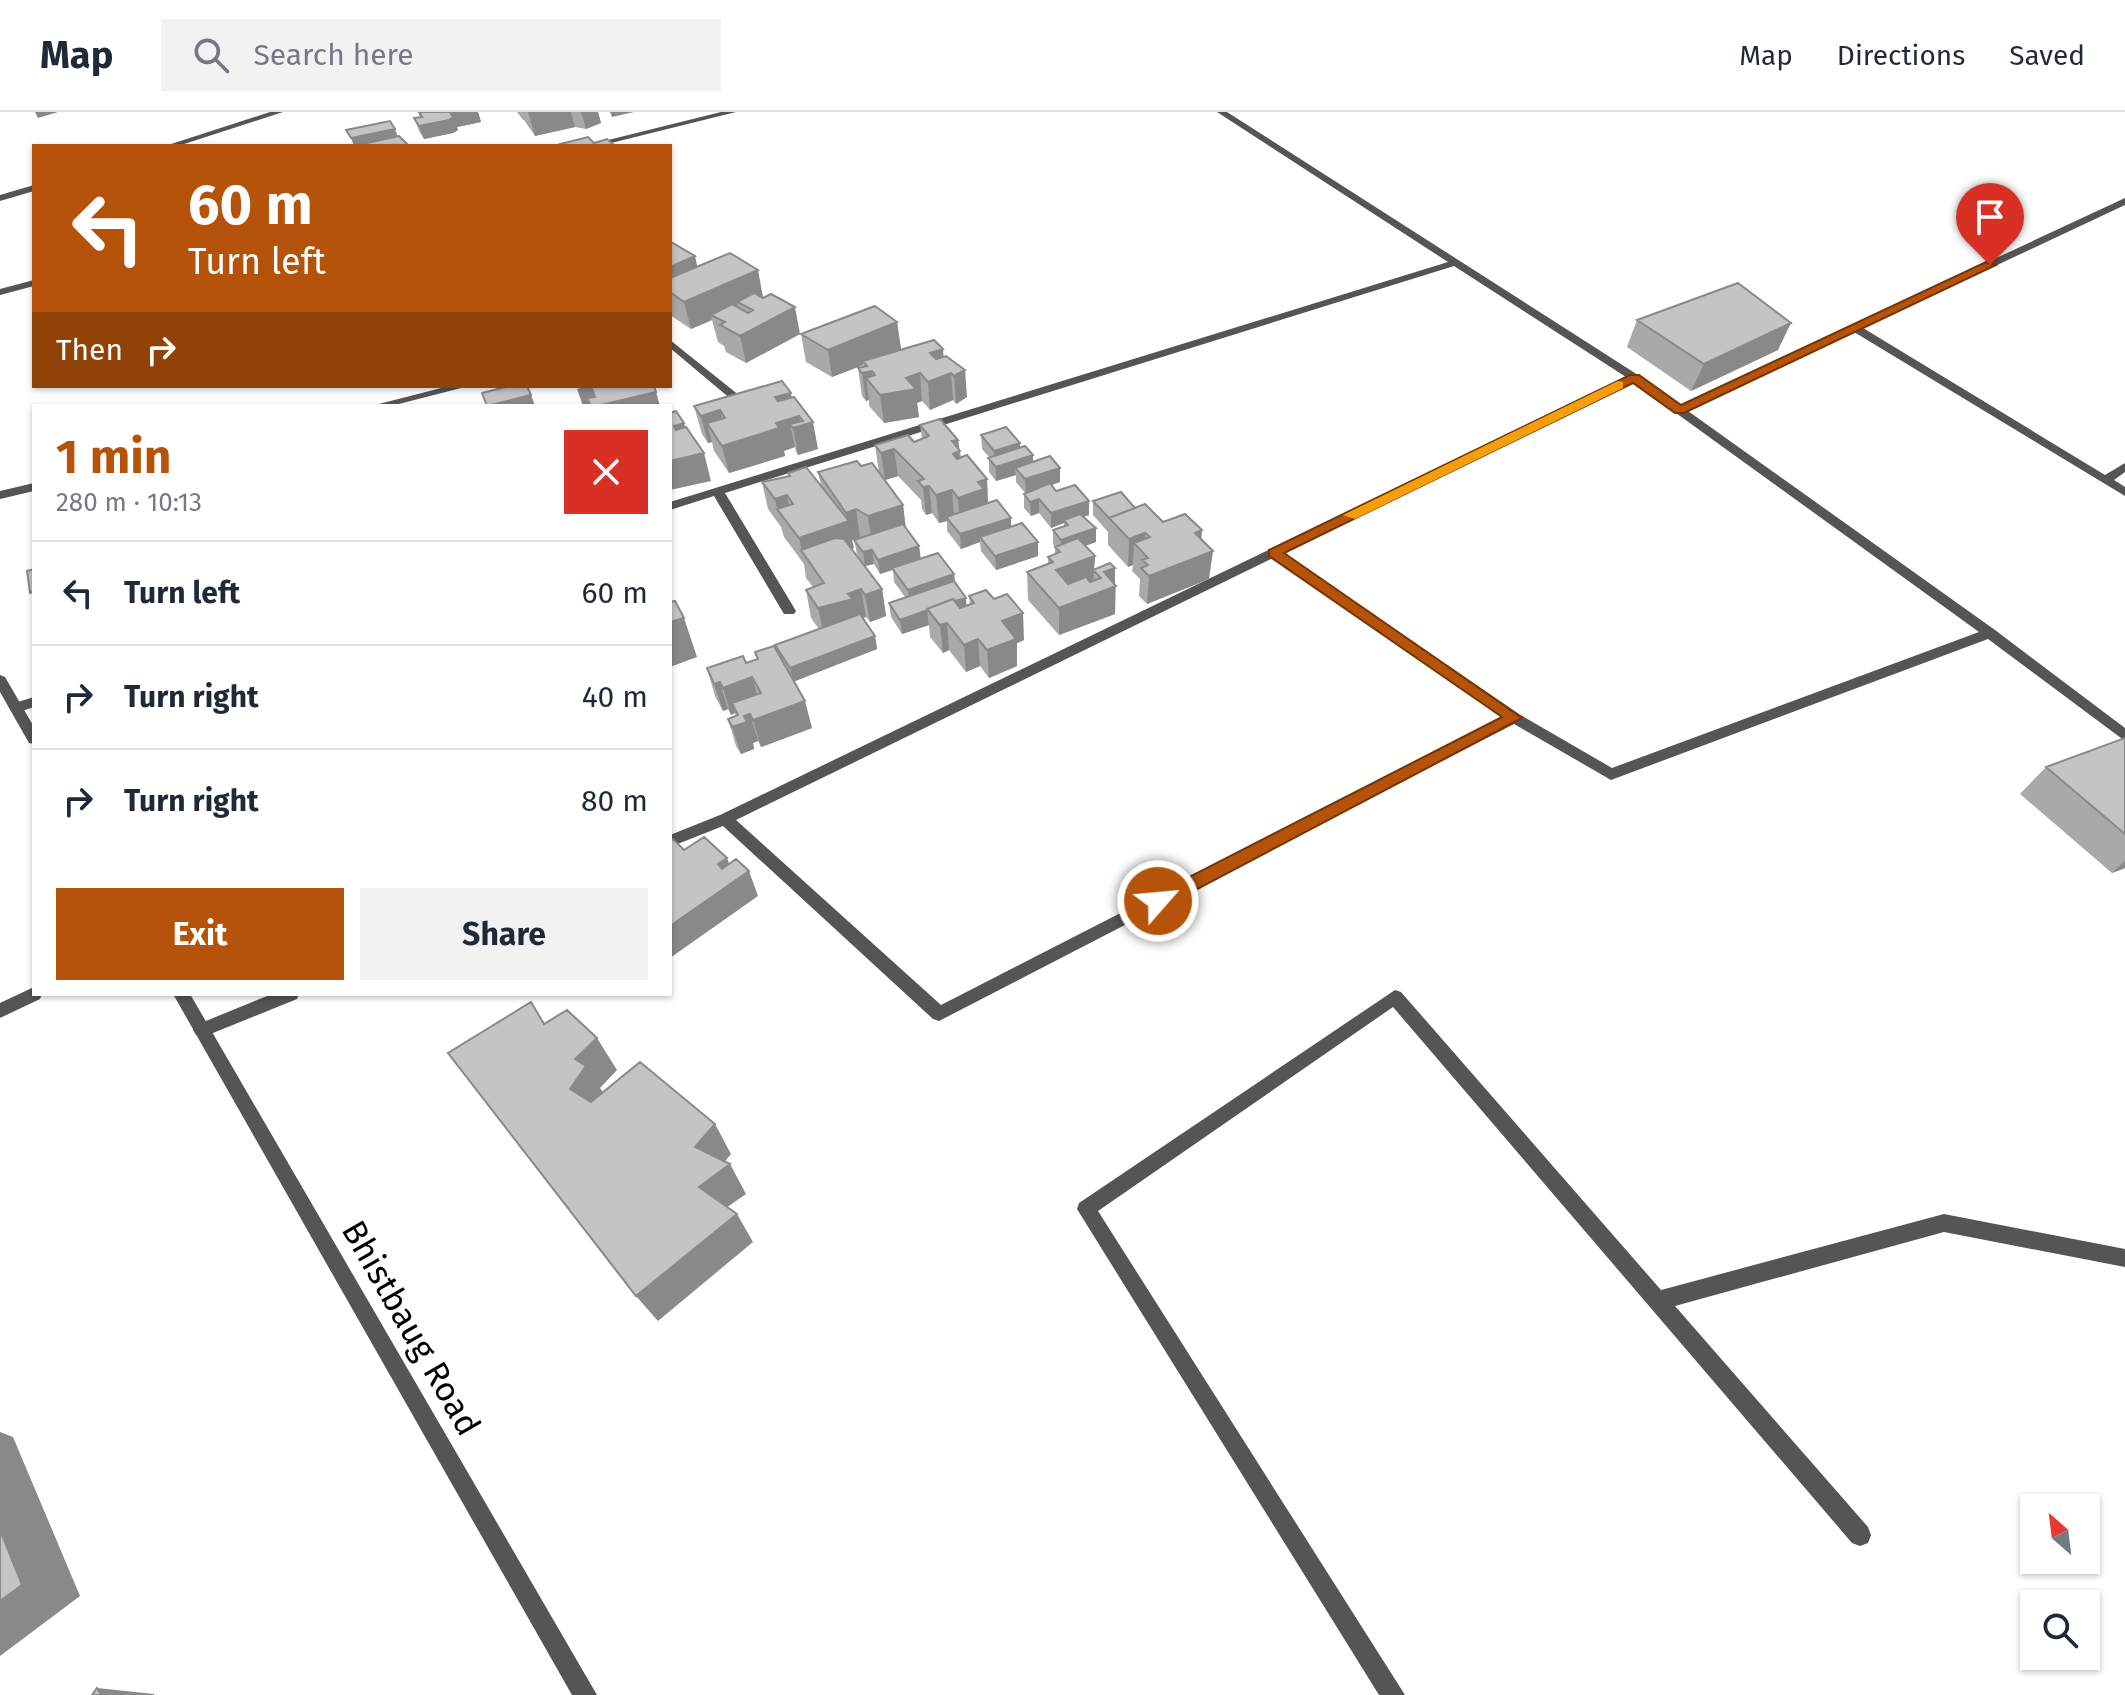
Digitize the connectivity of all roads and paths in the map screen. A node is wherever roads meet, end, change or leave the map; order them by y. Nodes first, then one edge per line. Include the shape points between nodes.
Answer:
1 (279, 112) edge
2 (732, 112) edge
3 (1221, 112) edge
4 (175, 144) edge
5 (596, 144) edge
6 (32, 189) edge
7 (0, 198) edge
8 (2125, 201) edge
9 (1454, 263) junction
10 (32, 284) edge
11 (0, 292) edge
12 (1855, 328) junction
13 (672, 345) edge
14 (1634, 377) junction
15 (454, 388) edge
16 (736, 398) edge
17 (386, 404) edge
18 (1680, 410) junction
19 (2125, 467) edge
20 (2106, 480) junction
21 (32, 487) edge
22 (718, 492) junction
23 (2125, 492) edge
24 (0, 495) edge
25 (672, 505) edge
26 (1274, 553) junction
27 (789, 611) dead end
28 (1990, 633) junction
29 (0, 680) edge
30 (32, 703) edge
31 (16, 708) junction
32 (1514, 718) junction
33 (32, 736) edge
34 (2125, 736) edge
35 (725, 819) junction
36 (672, 840) edge
37 (32, 995) edge
38 (182, 996) edge
39 (286, 996) edge
40 (0, 1011) edge
41 (202, 1030) junction
42 (2125, 1258) edge
43 (1658, 1301) junction
44 (1860, 1535) dead end
45 (585, 1695) edge
46 (1393, 1695) edge

1 - 4 street
2 - 5 street
3 - 9 street
6 - 7 street
8 - 12 street
9 - 14 street
9 - 22 street
10 - 11 street
12 - 18 street
12 - 20 street
13 - 16 street
14 - 18 street
14 - 26 street
15 - 17 street
18 - 28 street
19 - 20 street
20 - 23 street
21 - 24 street
22 - 25 street
22 - 27 street
26 - 32 street
26 - 35 street
28 - 32 street via 1611,774
28 - 34 street
29 - 31 street
30 - 31 street
31 - 33 street
32 - 35 street via 939,1014
35 - 36 street
37 - 40 street
38 - 41 street, Bhistbaug Road
39 - 41 street
41 - 45 street, Bhistbaug Road
42 - 43 street via 1944,1223
43 - 44 street
43 - 46 street via 1395,997 1086,1209

